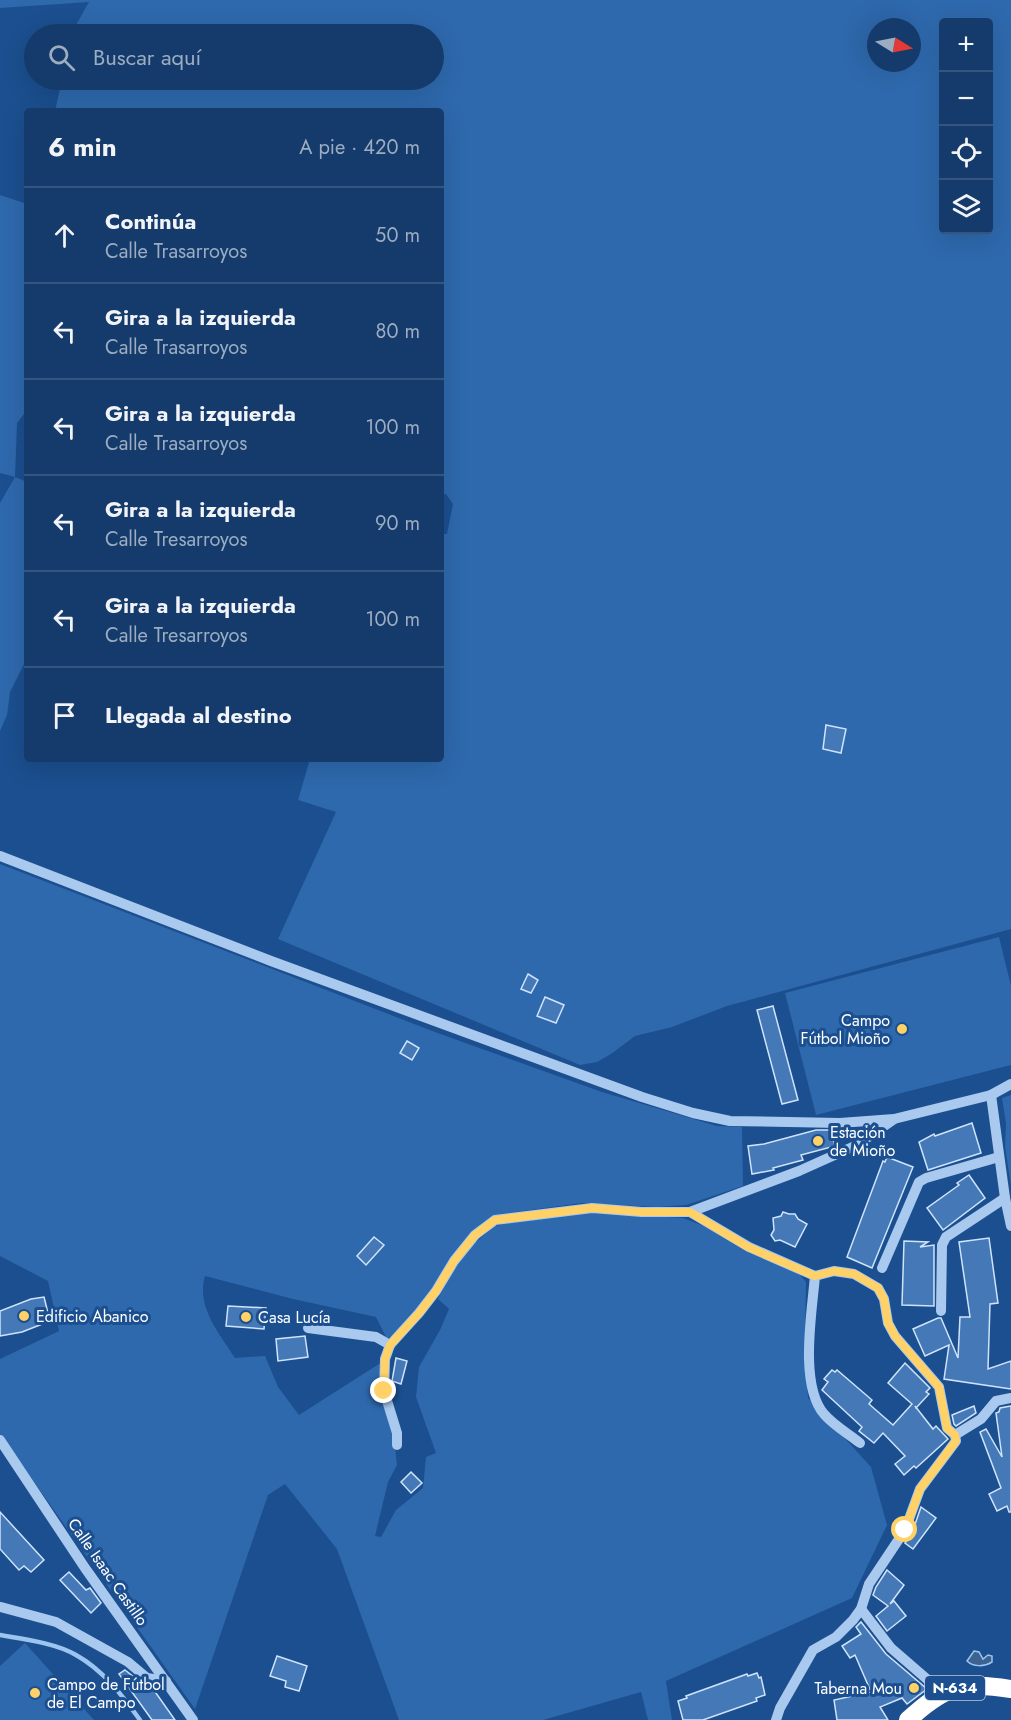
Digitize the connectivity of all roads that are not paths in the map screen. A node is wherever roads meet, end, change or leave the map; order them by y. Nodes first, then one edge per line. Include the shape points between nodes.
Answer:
1 (0, 856) edge
2 (1011, 1084) edge
3 (991, 1095) junction
4 (894, 1119) junction
5 (999, 1157) junction
6 (1005, 1198) junction
7 (690, 1212) junction
8 (1011, 1226) edge
9 (882, 1268) dead end
10 (815, 1276) junction
11 (942, 1311) dead end
12 (308, 1328) dead end
13 (390, 1345) junction
14 (1011, 1398) edge
15 (955, 1435) junction
16 (0, 1440) edge
17 (860, 1443) dead end
18 (397, 1445) dead end
19 (1, 1607) edge
20 (861, 1609) junction
21 (166, 1681) junction
22 (1011, 1689) edge
23 (943, 1693) junction
24 (193, 1720) edge
25 (776, 1720) edge
26 (908, 1720) edge

1 - 4 street via 271,961 693,1113 730,1121 840,1123
2 - 3 street
3 - 4 street
3 - 5 street
4 - 7 street via 857,1145
5 - 6 street
5 - 9 street via 919,1182
6 - 8 street
6 - 11 street via 946,1237 942,1245
7 - 10 street via 748,1247
7 - 13 street via 592,1208 495,1220 475,1235 436,1291
10 - 15 street via 834,1271 854,1274 878,1288 895,1336 939,1387 947,1428
10 - 17 street via 810,1356 813,1392 823,1413
12 - 13 street via 376,1337
13 - 18 street via 385,1359 384,1391
14 - 15 street via 996,1401 981,1419
15 - 20 street via 956,1441 920,1489 905,1530 869,1584
16 - 21 street, Calle Isaac Castillo
19 - 21 street via 56,1622 128,1662 147,1678
20 - 23 street via 891,1648
20 - 25 street via 836,1637 813,1650
21 - 24 street, Calle Isaac Castillo
22 - 23 highway, N-634 via 968,1685
23 - 26 highway, N-634

